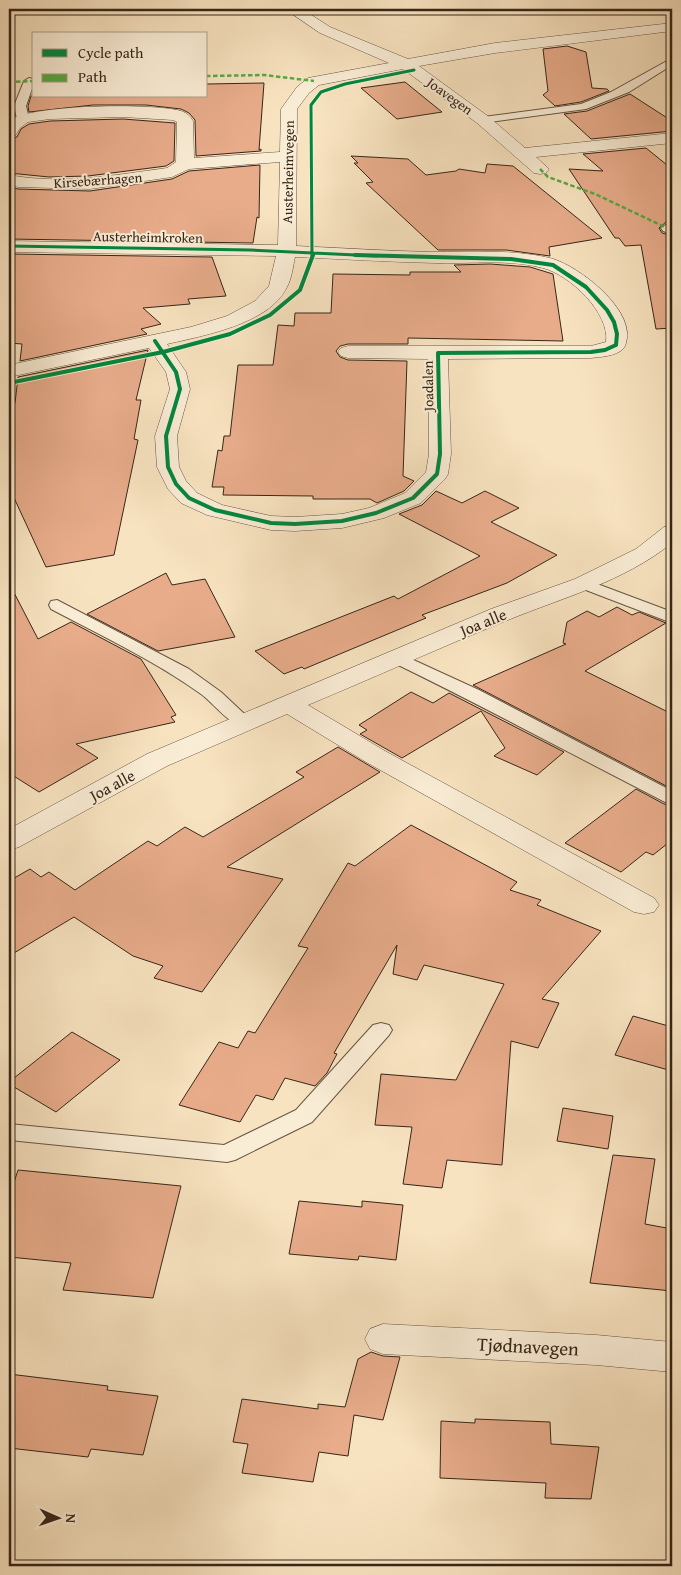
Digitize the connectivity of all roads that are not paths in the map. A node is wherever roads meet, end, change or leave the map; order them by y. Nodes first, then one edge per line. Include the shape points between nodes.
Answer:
1 (292, 9) edge
2 (672, 27) edge
3 (406, 64) junction
4 (664, 65) dead end
5 (29, 81) dead end
6 (23, 118) junction
7 (483, 120) junction
8 (9, 132) edge
9 (672, 138) edge
10 (522, 153) junction
11 (288, 156) junction
12 (185, 164) junction
13 (540, 169) dead end
14 (9, 180) edge
15 (9, 246) edge
16 (287, 251) junction
17 (155, 341) junction
18 (348, 352) dead end
19 (438, 353) junction
20 (9, 371) edge
21 (672, 532) edge
22 (584, 584) junction
23 (58, 605) dead end
24 (672, 618) edge
25 (396, 657) junction
26 (288, 704) junction
27 (244, 722) junction
28 (672, 798) edge
29 (13, 833) edge
30 (644, 905) dead end
31 (381, 1030) dead end
32 (9, 1132) edge
33 (383, 1339) dead end
34 (672, 1357) edge

1 - 3 street, Joavegen via 325,30
2 - 3 street, Austerheimvegen via 495,48
3 - 7 street, Joavegen
3 - 11 street, Austerheimvegen via 314,81 289,109
4 - 7 lane via 632,87 582,107
5 - 6 lane via 20,106
6 - 8 street
6 - 12 street via 158,112 178,115 185,121
7 - 10 street, Joavegen
9 - 10 street
10 - 13 street, Joavegen
11 - 12 street, Kirsebærhagen
11 - 16 street, Austerheimvegen
12 - 14 street, Kirsebærhagen via 172,172 90,184
15 - 16 street, Austerheimkroken
16 - 17 street, Austerheimvegen via 278,287 262,305 234,320
16 - 19 street, Joadalen via 356,256 508,259 547,264 563,270 594,294 616,323 619,337 616,345 591,352
17 - 19 street, Joadalen via 176,372 180,389 166,436 168,467 176,484 188,498 215,510 271,523 342,521 376,513 413,498 437,474 440,454
17 - 20 street, Austerheimvegen
18 - 19 street, Joadalen
21 - 22 street, Joa alle via 644,554
22 - 24 lane
22 - 25 street, Joa alle
23 - 27 lane via 183,673
25 - 26 street, Joa alle
25 - 28 lane
26 - 27 street, Joa alle
26 - 30 street via 437,791
27 - 29 street, Joa alle via 157,760
31 - 32 lane via 304,1116 227,1154
33 - 34 street, Tjødnavegen

